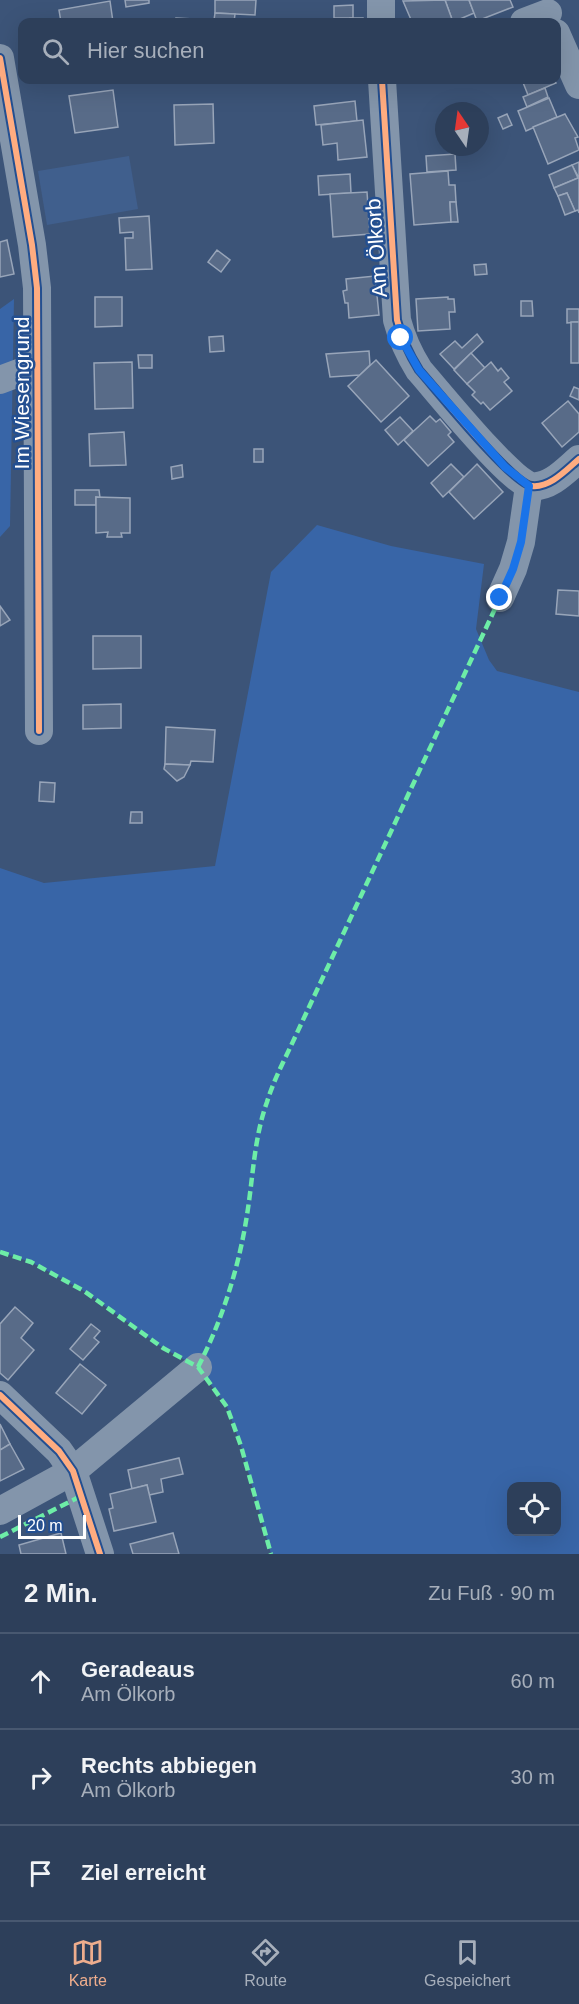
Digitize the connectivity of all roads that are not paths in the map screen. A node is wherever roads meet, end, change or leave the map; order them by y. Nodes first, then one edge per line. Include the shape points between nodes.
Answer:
1 (381, 0) edge
2 (381, 18) edge
3 (561, 50) edge
4 (0, 58) edge
5 (381, 84) edge
6 (579, 85) edge
7 (37, 366) junction
8 (0, 380) edge
9 (579, 459) edge
10 (529, 486) junction
11 (500, 598) dead end
12 (39, 731) dead end
13 (198, 1367) dead end
14 (0, 1395) edge
15 (73, 1471) junction
16 (0, 1511) edge
17 (100, 1554) edge

1 - 2 street
3 - 6 street
4 - 7 street, Im Wiesengrund via 37,288
5 - 10 street, Am Ölkorb via 401,338 419,370 505,467
7 - 8 street
7 - 12 street, Im Wiesengrund
9 - 10 street via 548,483
10 - 11 street via 521,542
13 - 15 street
14 - 15 street via 59,1451
15 - 16 street
15 - 17 street

